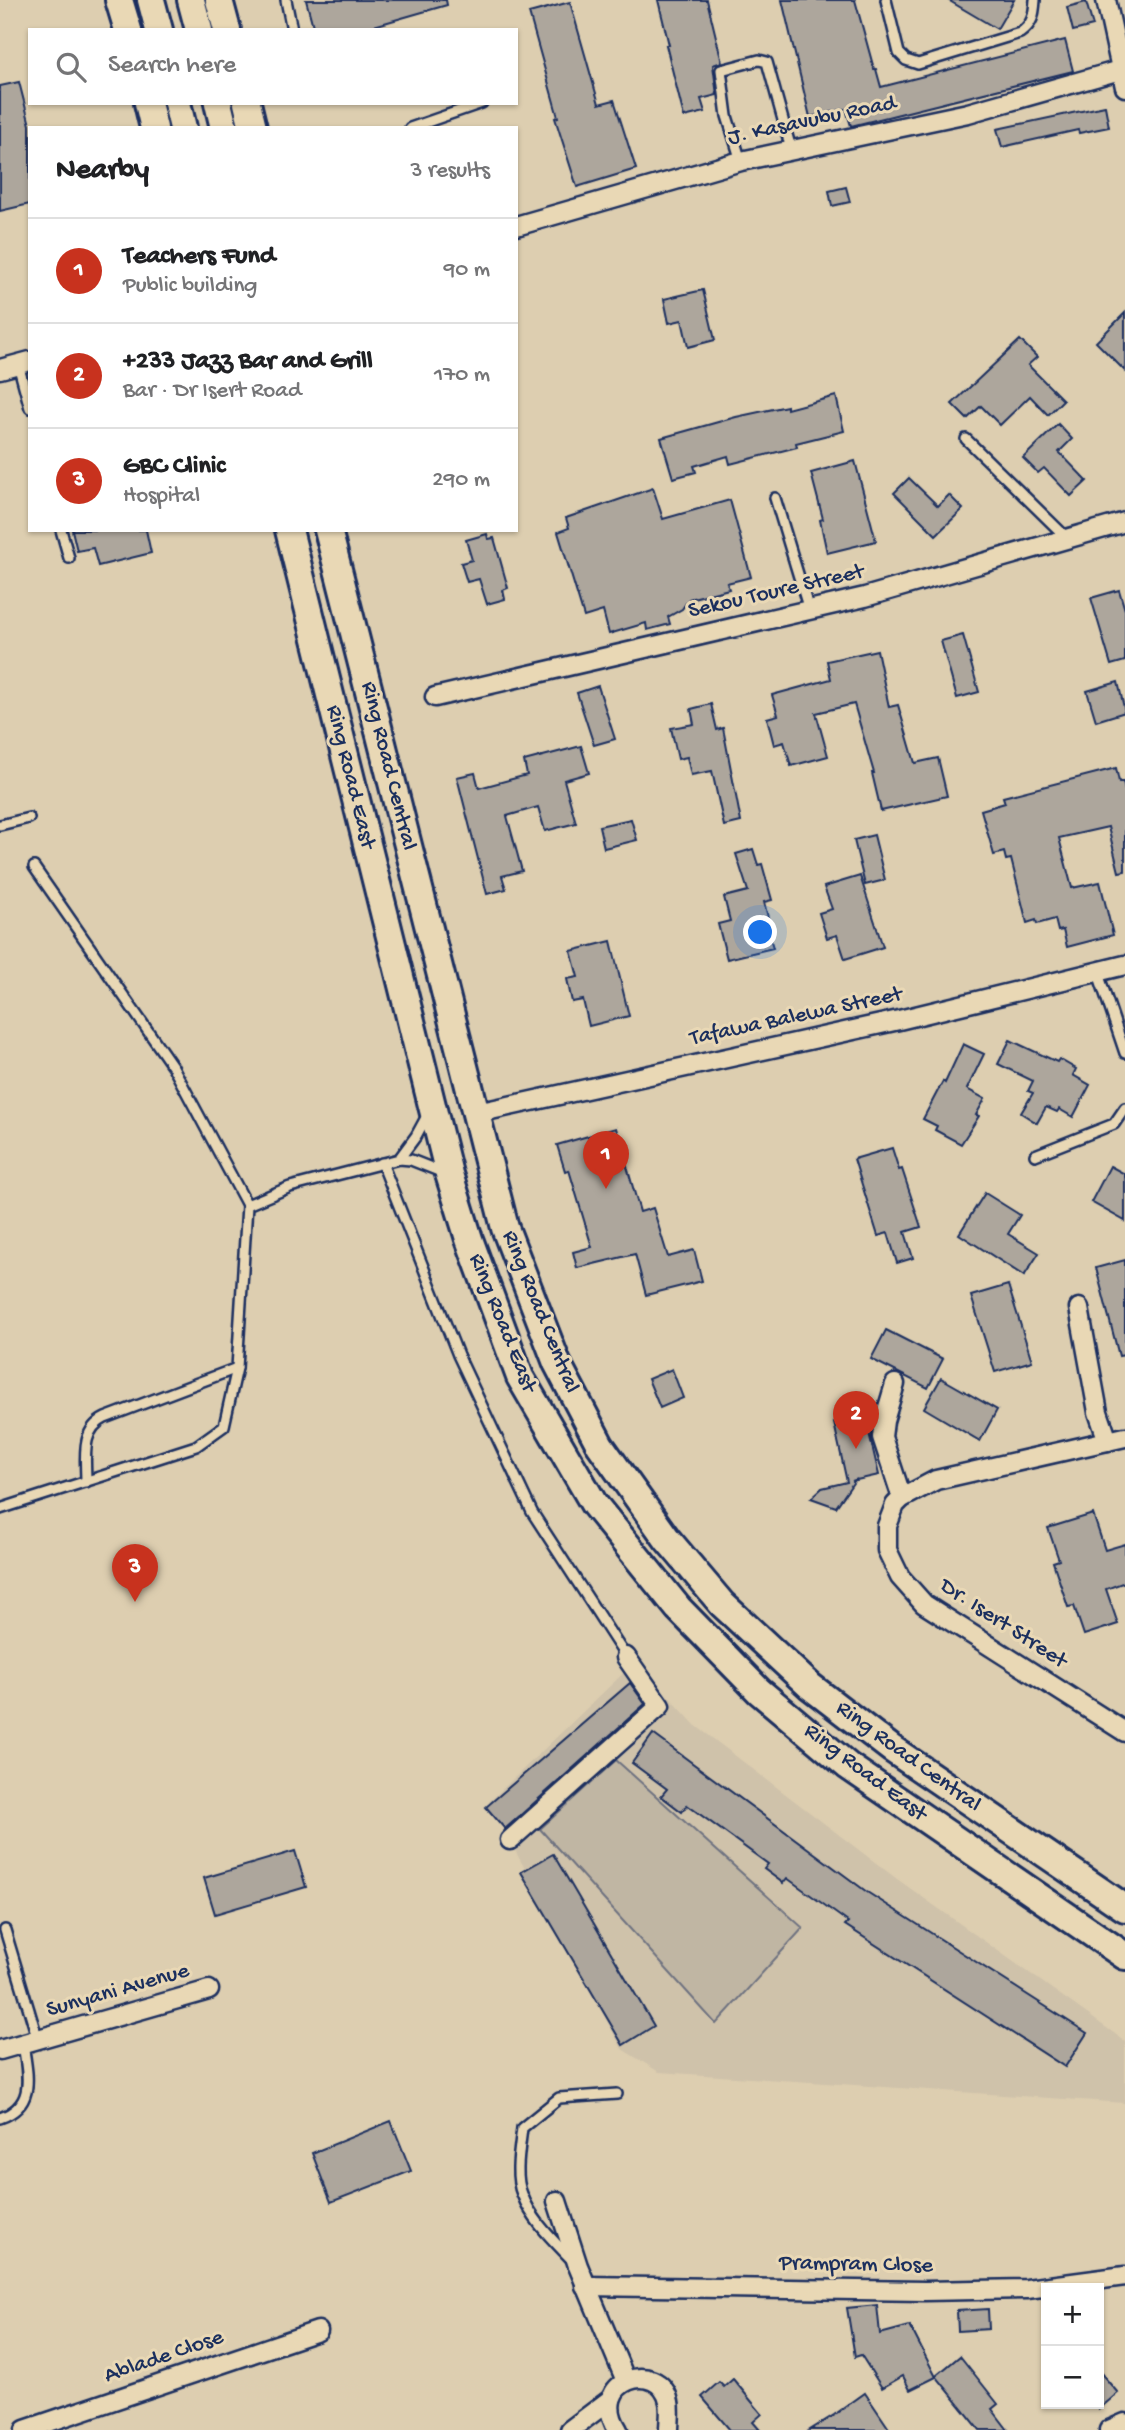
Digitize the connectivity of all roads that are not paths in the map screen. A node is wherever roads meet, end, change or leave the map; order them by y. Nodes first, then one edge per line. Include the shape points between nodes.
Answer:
1 (119, 0) edge
2 (151, 0) edge
3 (191, 0) edge
4 (219, 0) edge
5 (286, 0) edge
6 (886, 0) edge
7 (1035, 0) edge
8 (1106, 0) edge
9 (127, 28) edge
10 (158, 28) edge
11 (198, 28) edge
12 (226, 28) edge
13 (292, 28) edge
14 (1123, 78) edge
15 (148, 105) edge
16 (177, 105) edge
17 (218, 105) edge
18 (247, 105) edge
19 (476, 105) edge
20 (154, 126) edge
21 (183, 126) edge
22 (224, 126) edge
23 (253, 126) edge
24 (416, 126) edge
25 (790, 149) junction
26 (741, 161) junction
27 (518, 225) edge
28 (24, 363) edge
29 (0, 369) edge
30 (28, 393) edge
31 (966, 439) dead end
32 (775, 498) dead end
33 (1125, 522) edge
34 (62, 532) edge
35 (289, 532) edge
36 (329, 532) edge
37 (1068, 539) junction
38 (69, 558) dead end
39 (809, 610) junction
40 (435, 697) dead end
41 (29, 818) dead end
42 (0, 825) edge
43 (34, 867) dead end
44 (430, 935) junction
45 (392, 945) junction
46 (1125, 965) edge
47 (1098, 973) junction
48 (1125, 1053) edge
49 (433, 1104) junction
50 (1125, 1108) edge
51 (477, 1112) junction
52 (1035, 1155) dead end
53 (399, 1159) junction
54 (382, 1163) junction
55 (449, 1174) junction
56 (247, 1205) junction
57 (1079, 1308) dead end
58 (237, 1368) junction
59 (895, 1384) dead end
60 (1116, 1439) edge
61 (86, 1482) junction
62 (902, 1498) junction
63 (0, 1509) edge
64 (626, 1657) joint
65 (1125, 1732) edge
66 (510, 1840) dead end
67 (1125, 1908) edge
68 (5, 1930) dead end
69 (1125, 1956) edge
70 (209, 1990) dead end
71 (31, 2042) junction
72 (0, 2050) edge
73 (617, 2094) dead end
74 (0, 2118) edge
75 (557, 2201) dead end
76 (578, 2266) junction
77 (1125, 2276) edge
78 (585, 2286) junction
79 (318, 2331) dead end
80 (626, 2381) junction
81 (611, 2399) junction
82 (1125, 2423) edge
83 (25, 2430) edge
84 (578, 2430) edge
85 (618, 2430) edge
86 (669, 2430) edge
87 (1109, 2430) edge

1 - 9 main road
2 - 10 main road
3 - 11 main road
4 - 12 main road
5 - 13 lane
6 - 7 lane via 899,53 918,64 1020,33 1030,26
8 - 14 street
14 - 25 street, J. Kasavubu Road
15 - 20 main road
16 - 21 main road
17 - 22 main road
18 - 23 main road
19 - 24 lane
25 - 26 street, J. Kasavubu Road
25 - 26 lane via 767,62 759,60 721,70 727,116
26 - 27 street, J. Kasavubu Road
28 - 29 street
28 - 30 lane
31 - 37 lane
32 - 39 lane
33 - 37 street, Sekou Toure Street
34 - 38 lane
35 - 45 main road, Ring Road East
36 - 44 main road, Ring Road Central
37 - 39 street, Sekou Toure Street
39 - 40 street, Sekou Toure Street
41 - 42 lane
43 - 56 lane via 173,1067
44 - 45 main road
44 - 51 main road, Ring Road Central
45 - 49 main road, Ring Road East
46 - 47 street, Tafawa Balewa Street
47 - 48 lane
47 - 51 street, Tafawa Balewa Street
49 - 53 lane
49 - 55 main road, Ring Road East
50 - 52 lane via 1114,1124
51 - 67 main road, Ring Road Central via 505,1228 557,1363 600,1445 667,1539 722,1604 810,1686 892,1749
53 - 54 lane
53 - 55 lane
54 - 56 lane via 290,1187
54 - 64 lane via 458,1355 532,1512
55 - 69 main road, Ring Road East via 520,1377 594,1504 678,1608 759,1691 848,1766
56 - 58 lane
57 - 60 street via 1098,1412
58 - 61 lane via 224,1426 196,1446
58 - 61 lane via 92,1426 87,1436
59 - 62 street via 882,1437
60 - 62 street via 936,1480
61 - 63 lane
62 - 65 street, Dr. Isert Street via 887,1526 887,1550 900,1577 924,1604
64 - 66 street via 660,1706
68 - 71 lane
70 - 71 street, Sunyani Avenue
71 - 72 street, Sunyani Avenue
71 - 74 lane via 28,2087 21,2106
73 - 76 lane via 559,2098 522,2128 521,2193 539,2225
75 - 76 street
76 - 78 street
77 - 78 street, Prampram Close via 1027,2289 925,2291
78 - 80 street
79 - 83 street, Ablade Close
80 - 81 street
80 - 86 street via 649,2379 662,2388 669,2402
81 - 84 street
81 - 85 street via 610,2414
82 - 87 street

